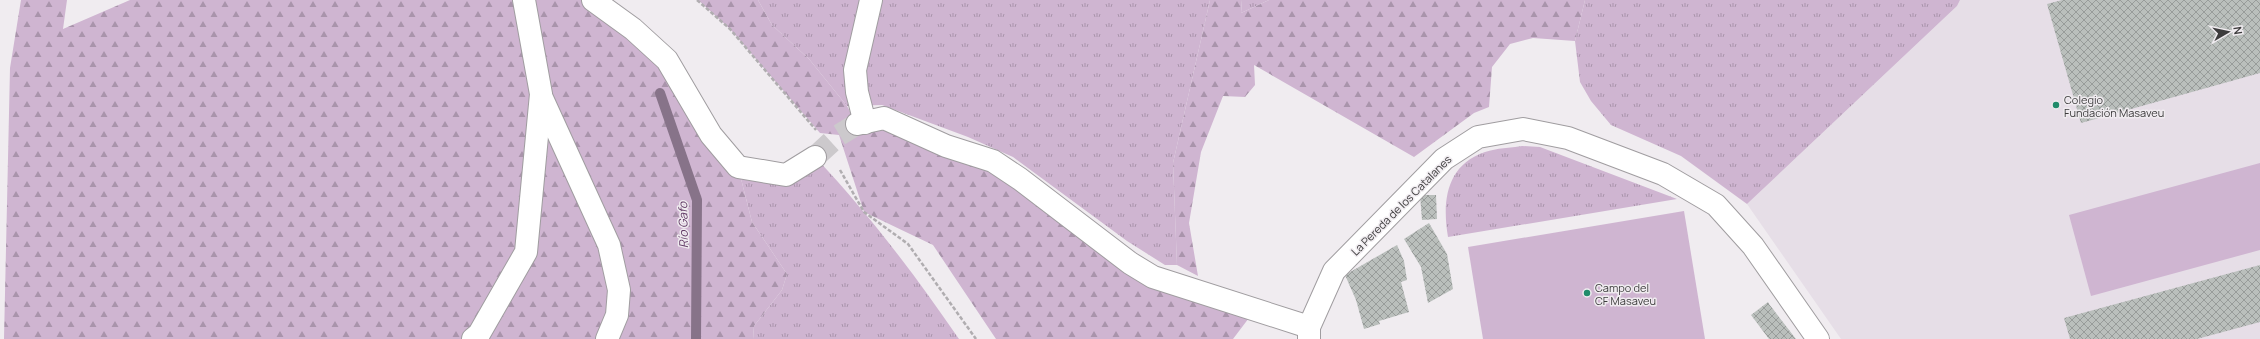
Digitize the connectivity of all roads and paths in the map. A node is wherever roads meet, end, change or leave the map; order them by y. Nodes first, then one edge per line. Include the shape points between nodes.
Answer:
1 (524, 0) edge
2 (593, 0) edge
3 (871, 0) edge
4 (541, 94) junction
5 (815, 158) tunnel mouth
6 (1309, 333) edge
7 (473, 339) edge
8 (607, 339) edge
9 (1818, 339) edge

1 - 4 street
2 - 5 street via 633,29 667,60 711,135 738,167 786,175
3 - 6 street via 855,70 861,123 884,118 946,146 993,162 1020,179 1130,263 1153,277
4 - 7 street via 526,252 480,334
4 - 8 street via 609,245 619,290 617,316
6 - 9 street, La Pereda de los Catalanes via 1334,271 1444,160 1478,137 1523,129 1568,138 1662,174 1716,205 1753,246

